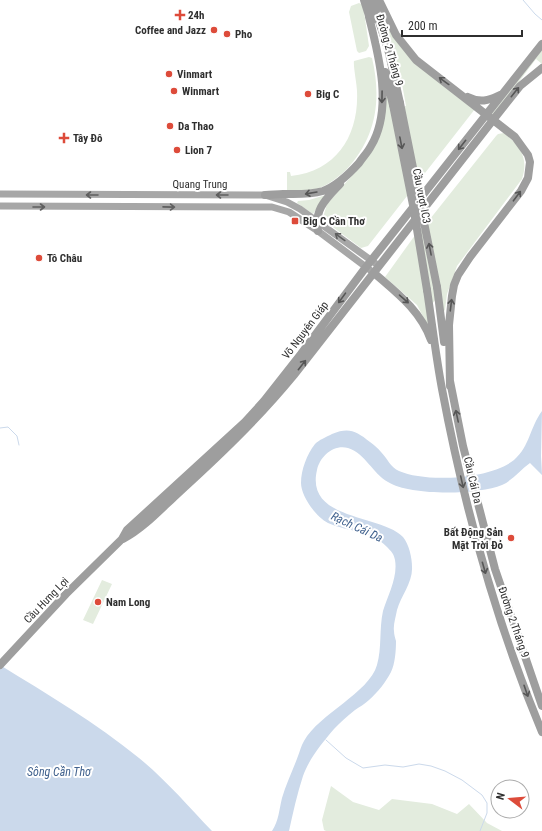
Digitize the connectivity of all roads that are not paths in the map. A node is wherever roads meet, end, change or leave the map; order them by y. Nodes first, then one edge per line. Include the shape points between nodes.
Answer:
1 (364, 0) edge
2 (372, 0) edge
3 (379, 0) edge
4 (369, 17) junction
5 (542, 44) edge
6 (542, 68) edge
7 (503, 93) junction
8 (462, 94) junction
9 (397, 104) junction
10 (485, 114) junction
11 (493, 120) junction
12 (351, 172) junction
13 (0, 194) edge
14 (265, 195) junction
15 (0, 206) edge
16 (317, 221) junction
17 (318, 231) junction
18 (368, 264) junction
19 (377, 270) junction
20 (446, 387) junction
21 (180, 487) junction
22 (480, 514) joint
23 (470, 517) joint
24 (109, 552) joint
25 (0, 665) edge
26 (542, 706) edge
27 (542, 732) edge

1 - 4 highway, Đường 2 Tháng 9
2 - 9 highway, Đường 2 Tháng 9 via 388,49
8 -> 3 highway via 416,60 389,22
4 - 9 highway, Đường 2 Tháng 9
4 -> 12 highway via 378,50 382,85 381,119 372,145
5 - 7 highway
11 -> 6 highway via 520,86
7 - 8 highway via 486,101 475,100
7 - 10 highway, Võ Nguyên Giáp
8 - 10 highway
9 -> 20 highway, Cầu vượt IC3, bridge via 427,290
20 -> 9 highway, Cầu vượt IC3, bridge via 437,287
10 - 11 highway
10 -> 18 highway, Võ Nguyên Giáp
11 - 19 highway, Võ Nguyên Giáp
20 -> 11 highway via 454,285 470,257 521,191 530,170 528,154 524,147
12 -> 14 highway via 337,184 324,190 299,195
12 - 16 highway via 325,201 318,213
14 -> 13 main road, Quang Trung
14 - 16 main road, Quang Trung via 300,209
15 -> 17 main road, Quang Trung via 272,207 289,212
16 - 17 highway
18 -> 16 main road, Quang Trung
17 - 18 main road, Quang Trung
18 - 19 main road, Quang Trung
18 -> 21 highway, Võ Nguyên Giáp via 264,401
19 -> 20 highway via 421,318 429,333
21 -> 19 highway, Võ Nguyên Giáp via 244,432 268,406
22 -> 20 highway, Cầu Cái Da
20 -> 23 highway, Cầu Cái Da via 454,448
21 - 24 highway, Võ Nguyên Giáp via 128,530
22 - 26 highway, Đường 2 Tháng 9 via 514,628
23 -> 27 highway, Đường 2 Tháng 9 via 485,572
24 - 25 highway, Cầu Hưng Lợi

